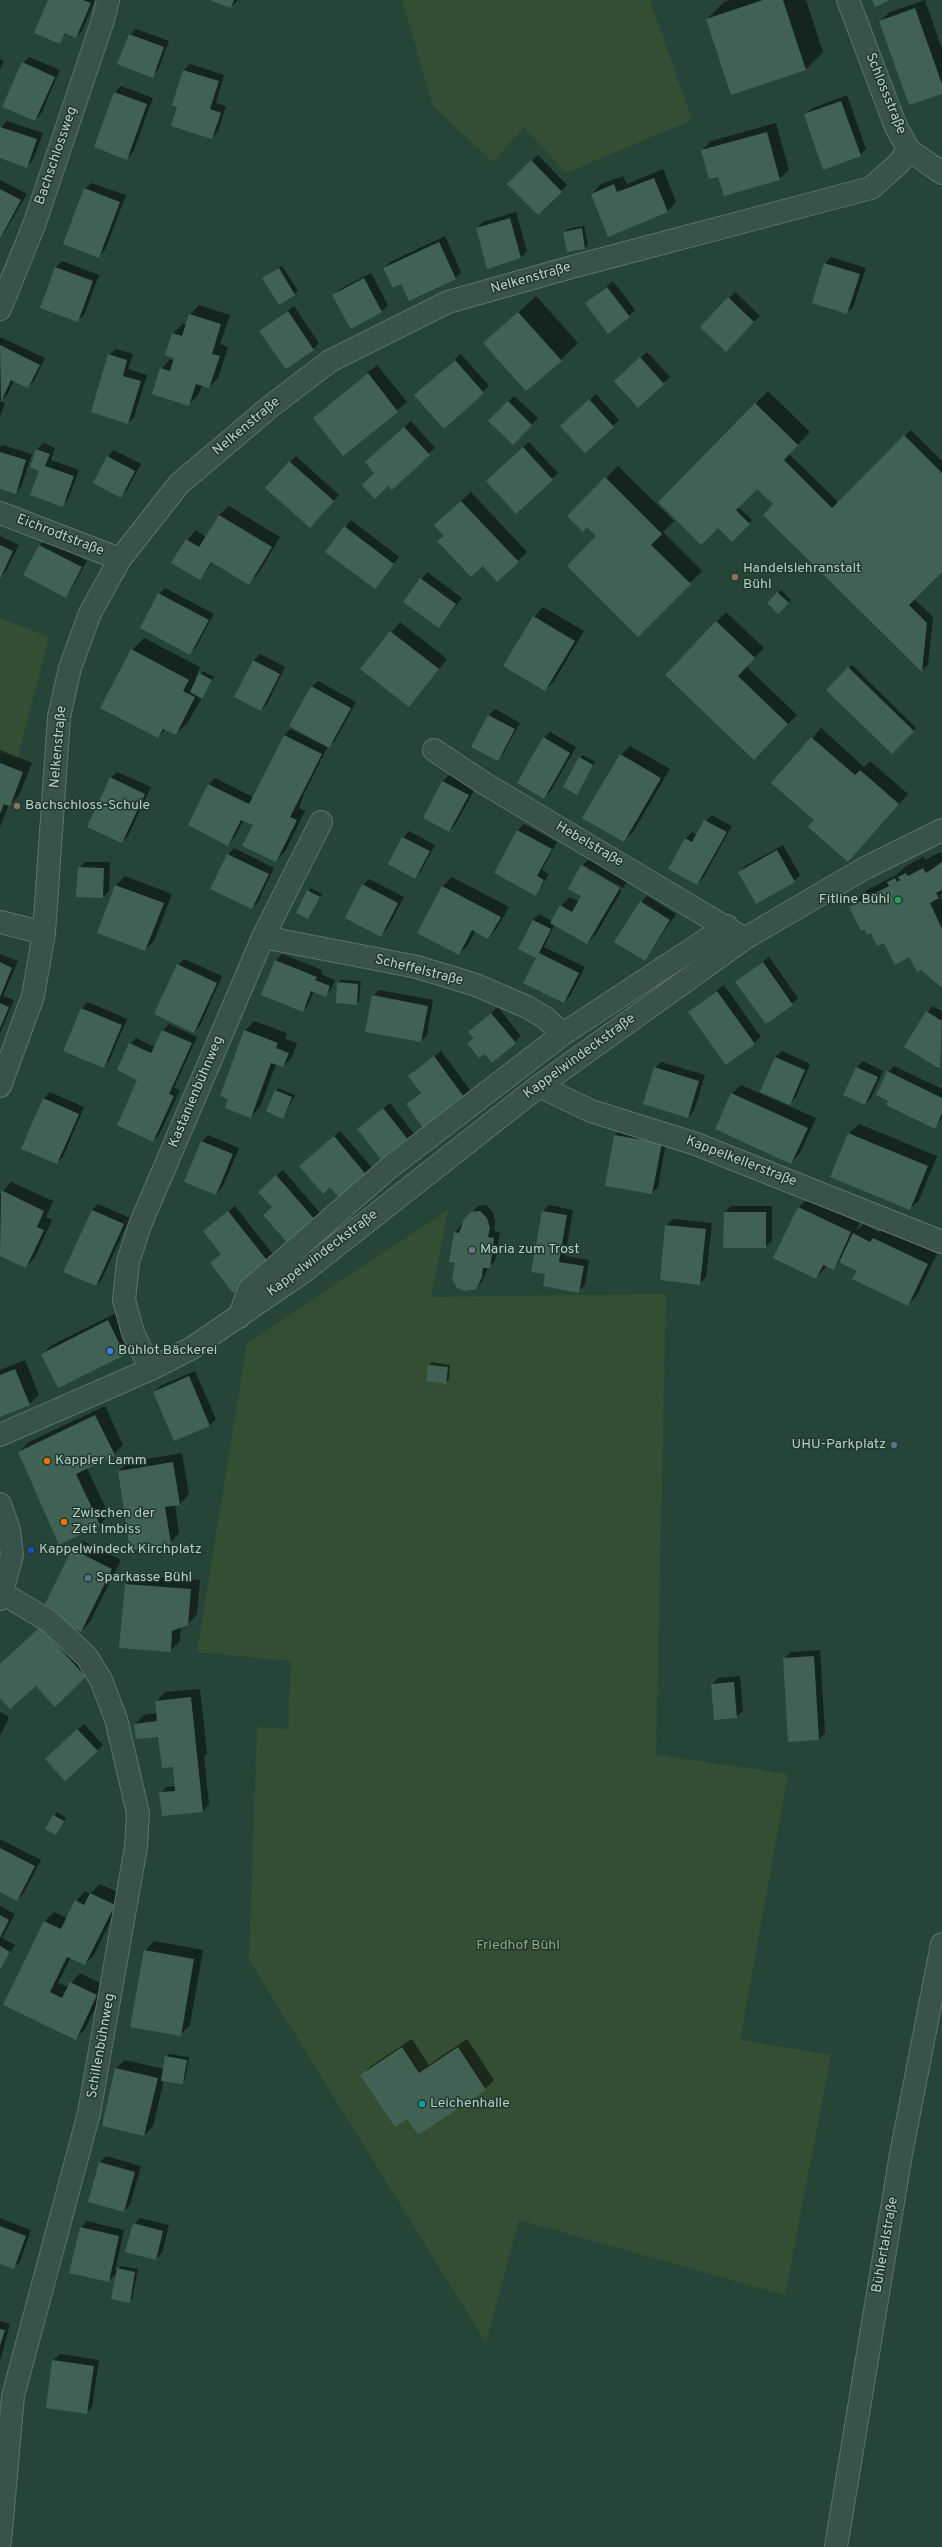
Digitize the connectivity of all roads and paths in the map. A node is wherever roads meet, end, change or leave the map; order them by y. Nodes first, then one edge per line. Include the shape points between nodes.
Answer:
1 (108, 0) edge
2 (848, 0) edge
3 (909, 150) junction
4 (942, 174) edge
5 (0, 309) edge
6 (0, 513) edge
7 (120, 558) junction
8 (434, 750) dead end
9 (321, 822) dead end
10 (942, 830) edge
11 (0, 922) edge
12 (735, 932) junction
13 (44, 933) junction
14 (263, 937) junction
15 (563, 1034) junction
16 (0, 1086) edge
17 (539, 1086) junction
18 (942, 1242) edge
19 (239, 1317) junction
20 (151, 1369) junction
21 (0, 1435) edge
22 (0, 1504) edge
23 (1, 1596) edge
24 (942, 1944) edge
25 (7, 2393) edge
26 (0, 2542) edge
27 (836, 2547) edge

1 - 5 street, Bachschlossweg via 34,225
2 - 3 street, Schlossstraße via 896,127
3 - 4 street, Schlossstraße
3 - 7 street, Nelkenstraße via 898,164 871,188 448,302 330,361 271,406 179,484
6 - 7 street, Eichrodtstraße
7 - 13 street, Nelkenstraße via 90,613 70,668 59,717
8 - 12 street, Hebelstraße via 482,782
9 - 14 street, Kastanienbühnweg
10 - 12 street, Kappelwindeckstraße
11 - 13 street
12 - 15 street, Kappelwindeckstraße
12 - 17 street, Kappelwindeckstraße
13 - 16 street, Nelkenstraße via 33,996
14 - 15 street, Scheffelstraße via 417,967 476,985 527,1007 544,1017
14 - 20 street, Kastanienbühnweg via 140,1224 128,1262 124,1300 133,1333
15 - 19 street, Kappelwindeckstraße via 390,1168 249,1290
17 - 18 street, Kappelkellerstraße via 591,1111 696,1144
17 - 19 street, Kappelwindeckstraße via 302,1272
19 - 20 street, Kappelwindeckstraße via 192,1348
20 - 21 street, Kappelwindeckstraße
22 - 23 street via 10,1530 12,1556
23 - 25 street, Schillenbühnweg via 49,1621 87,1657 101,1680 116,1719 138,1813 136,1847 89,2113
24 - 27 street, Bühlertalstraße via 901,2154
25 - 26 street, Schillenbühnweg

